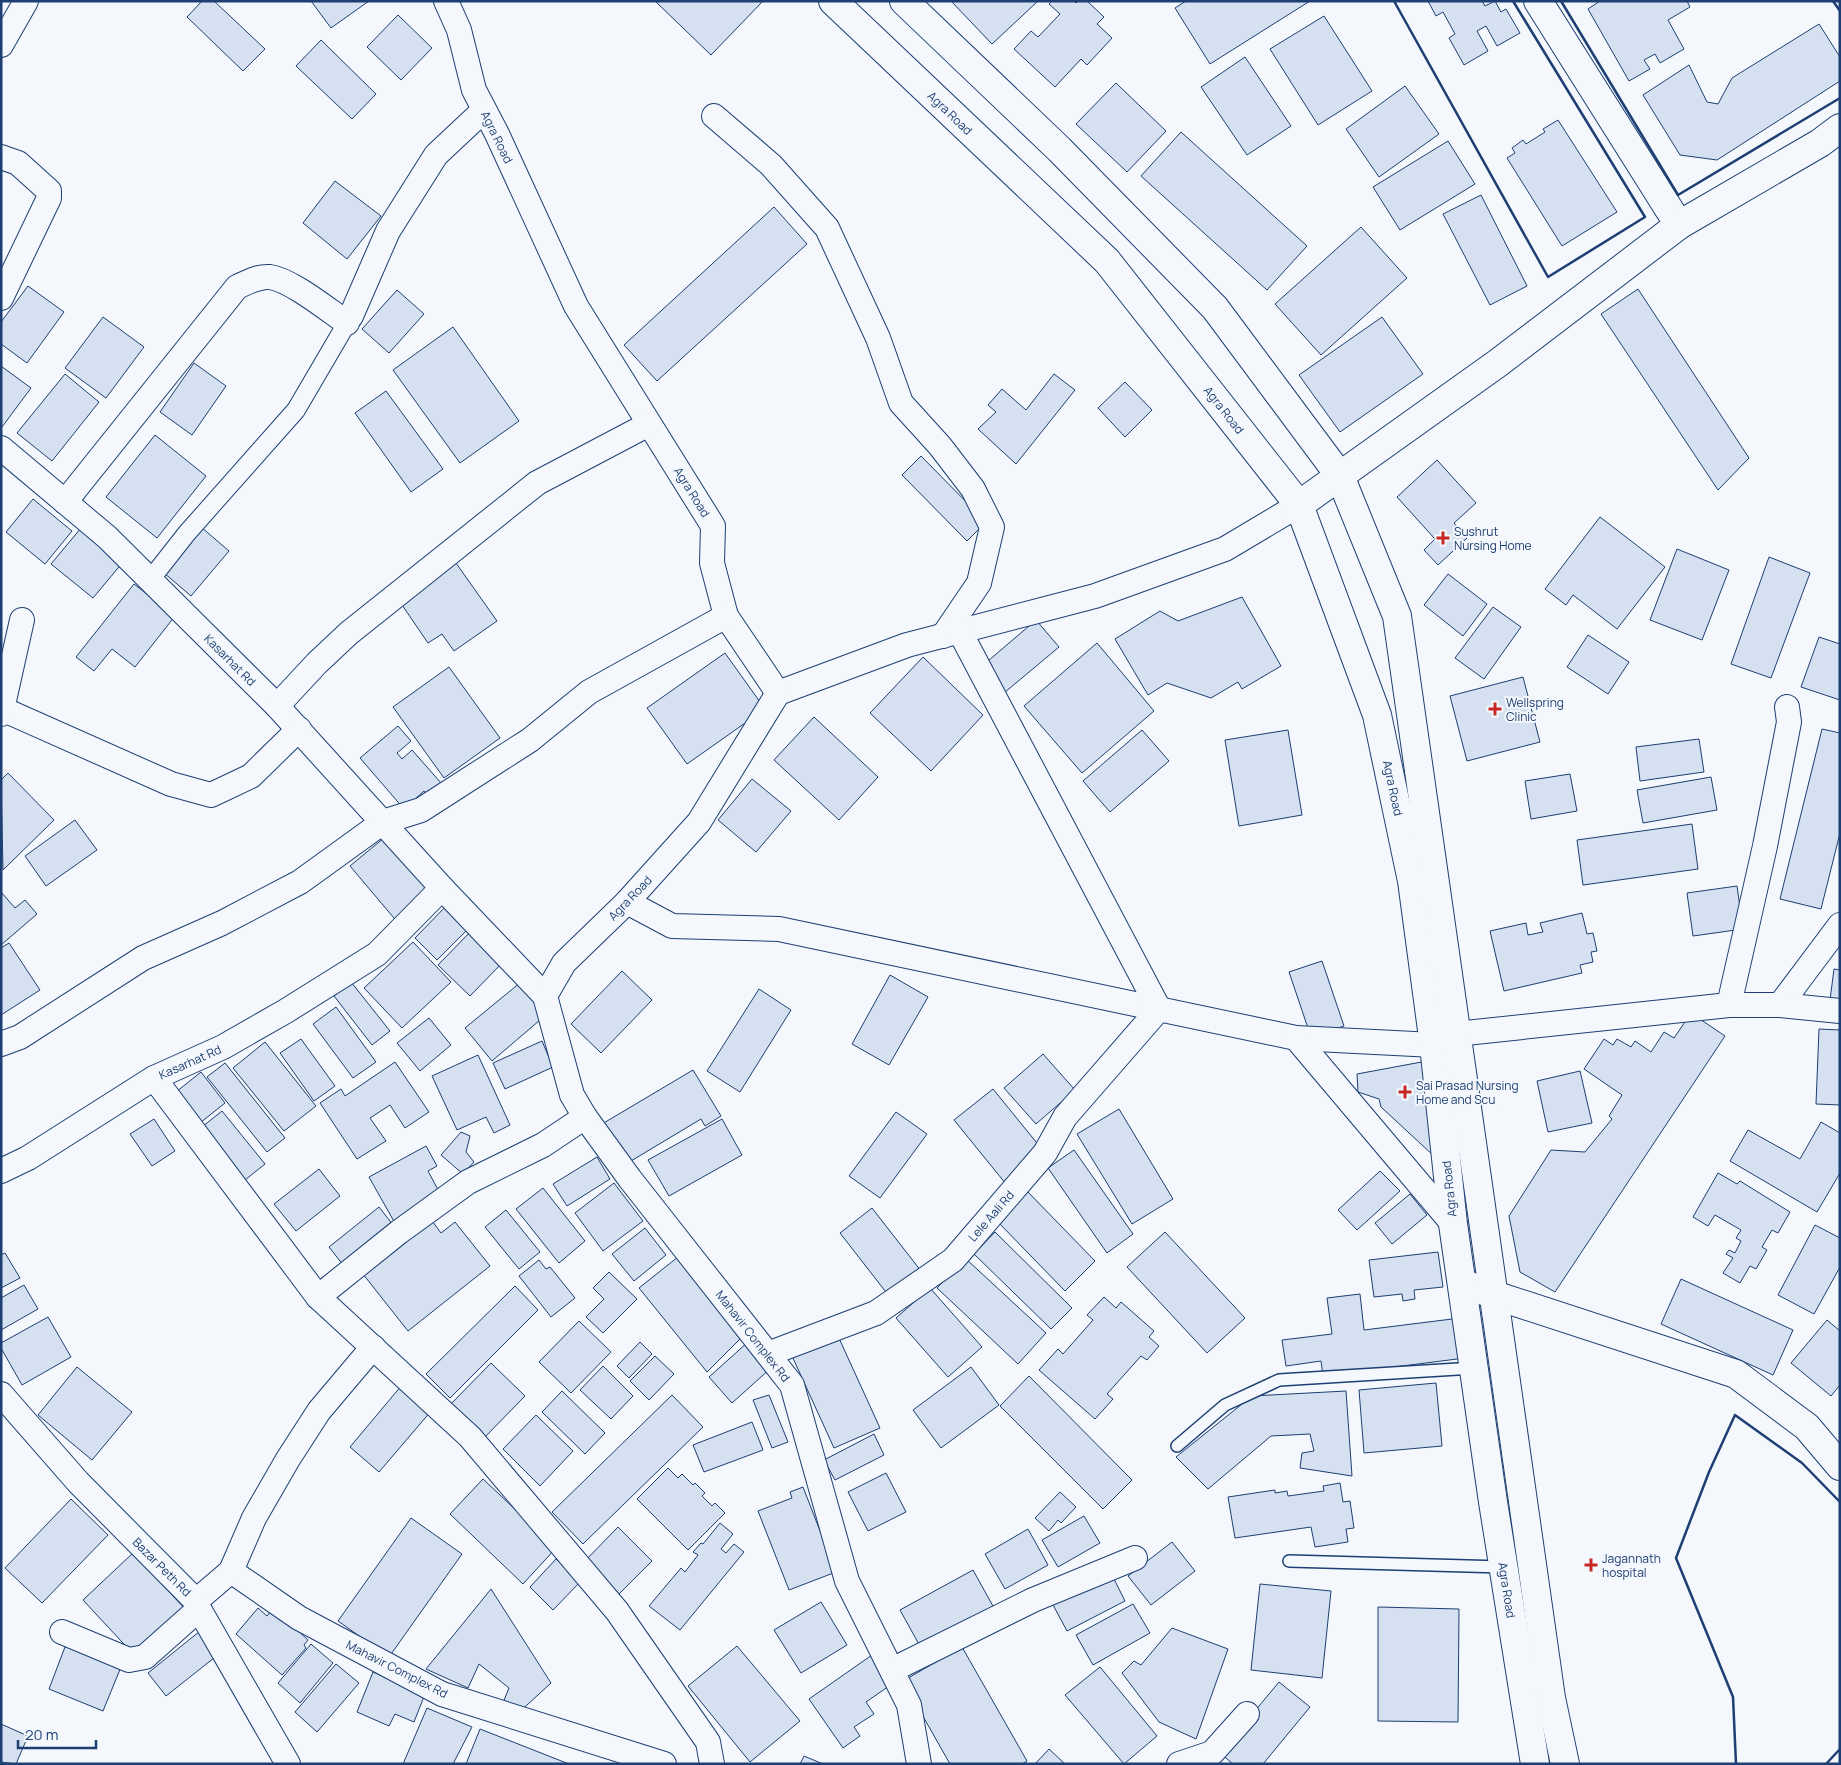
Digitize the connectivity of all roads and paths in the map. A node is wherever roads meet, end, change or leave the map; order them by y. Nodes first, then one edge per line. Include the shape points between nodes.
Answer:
1 (26, 1) edge
2 (446, 1) edge
3 (833, 1) edge
4 (904, 1) edge
5 (1538, 1) edge
6 (1, 45) edge
7 (484, 110) junction
8 (714, 116) dead end
9 (1840, 128) edge
10 (1, 157) edge
11 (1679, 225) junction
12 (1, 298) edge
13 (349, 320) junction
14 (649, 424) junction
15 (1, 448) edge
16 (1340, 476) junction
17 (65, 502) junction
18 (1299, 505) junction
19 (150, 580) junction
20 (726, 616) junction
21 (22, 620) dead end
22 (951, 634) junction
23 (778, 693) junction
24 (277, 706) junction
25 (1786, 708) dead end
26 (2, 711) edge
27 (299, 729) junction
28 (383, 822) junction
29 (442, 888) junction
30 (627, 902) junction
31 (1840, 925) edge
32 (545, 996) junction
33 (1729, 1005) junction
34 (1780, 1005) junction
35 (1159, 1010) junction
36 (1840, 1011) edge
37 (1296, 1038) junction
38 (1445, 1039) junction
39 (1, 1044) edge
40 (154, 1078) junction
41 (585, 1117) junction
42 (1, 1171) edge
43 (1453, 1224) junction
44 (1462, 1283) junction
45 (1494, 1295) junction
46 (318, 1297) junction
47 (373, 1347) junction
48 (768, 1354) junction
49 (1474, 1368) junction
50 (1, 1394) edge
51 (1178, 1446) dead end
52 (1840, 1466) edge
53 (1135, 1558) dead end
54 (1289, 1561) dead end
55 (1503, 1567) junction
56 (231, 1571) junction
57 (197, 1605) junction
58 (62, 1632) dead end
59 (892, 1670) junction
60 (1247, 1714) dead end
61 (288, 1764) edge
62 (664, 1764) edge
63 (712, 1764) edge
64 (920, 1764) edge
65 (1178, 1764) edge
66 (1536, 1764) edge
67 (1565, 1764) edge

1 - 6 street
2 - 7 street, Agra Road via 458,30 474,90
3 - 18 main road, Agra Road via 1106,261
4 - 16 main road, Agra Road via 1059,149 1215,308
5 - 11 main road
7 - 13 street via 436,155 388,231
7 - 14 street, Agra Road via 576,306
8 - 22 street via 771,165 827,228 878,338 901,403 974,489 992,527 979,583
9 - 11 main road via 1820,143
10 - 12 street via 18,163 49,191 49,198
11 - 16 main road via 1498,363
13 - 17 street via 283,280 269,277 252,279 237,287
13 - 19 street via 296,410 187,533
14 - 20 street, Agra Road via 713,526 712,563
14 - 24 street via 537,483 349,633
15 - 17 street, Kasarhat Rd
16 - 18 main road
16 - 38 main road, Agra Road via 1397,616
17 - 19 street, Kasarhat Rd
18 - 22 street via 1225,549 1095,596
18 - 38 main road, Agra Road via 1377,715
19 - 24 street, Kasarhat Rd
20 - 23 street, Agra Road
20 - 28 street via 589,692 530,740 421,810
21 - 26 street
22 - 23 street via 907,645
22 - 35 street
23 - 30 street, Agra Road via 699,822
24 - 27 street, Kasarhat Rd
25 - 33 street via 1789,722
26 - 27 street via 171,784 211,795 251,776
27 - 28 street, Kasarhat Rd
28 - 29 street, Kasarhat Rd
28 - 39 street via 300,882 143,958 20,1037
29 - 32 street, Kasarhat Rd
29 - 40 street, Kasarhat Rd via 377,954 223,1047
30 - 32 street, Agra Road via 564,963
30 - 35 street via 672,926 778,929
31 - 34 street
32 - 41 street, Mahavir Complex Rd via 572,1095
33 - 34 street
33 - 38 street
34 - 36 street
35 - 37 street
35 - 48 street, Lele Aali Rd via 1065,1117 1045,1153 953,1260 876,1313
37 - 38 street
37 - 43 street
38 - 43 main road, Agra Road
38 - 45 main road, Agra Road
40 - 42 street, Kasarhat Rd via 28,1158
40 - 46 street
41 - 46 street via 543,1145 468,1182
41 - 48 street, Mahavir Complex Rd
43 - 44 main road, Agra Road
44 - 45 main road
44 - 49 main road, Agra Road
45 - 52 main road via 1736,1374 1807,1427
45 - 67 main road, Agra Road via 1551,1698
46 - 47 street
47 - 56 street via 319,1411 288,1459 254,1518
47 - 63 street via 470,1437 617,1611 708,1742
48 - 59 street, Mahavir Complex Rd via 792,1384 847,1581
49 - 51 lane via 1278,1380 1225,1405
49 - 55 main road, Agra Road
50 - 57 street, Bazar Peth Rd via 78,1482
53 - 59 street via 1033,1600
54 - 55 lane
55 - 66 main road, Agra Road
56 - 57 street
56 - 62 street, Mahavir Complex Rd via 299,1618 442,1694
57 - 58 street via 145,1657 129,1660
57 - 61 street, Bazar Peth Rd
59 - 64 street, Mahavir Complex Rd via 910,1704
60 - 65 street via 1212,1754

